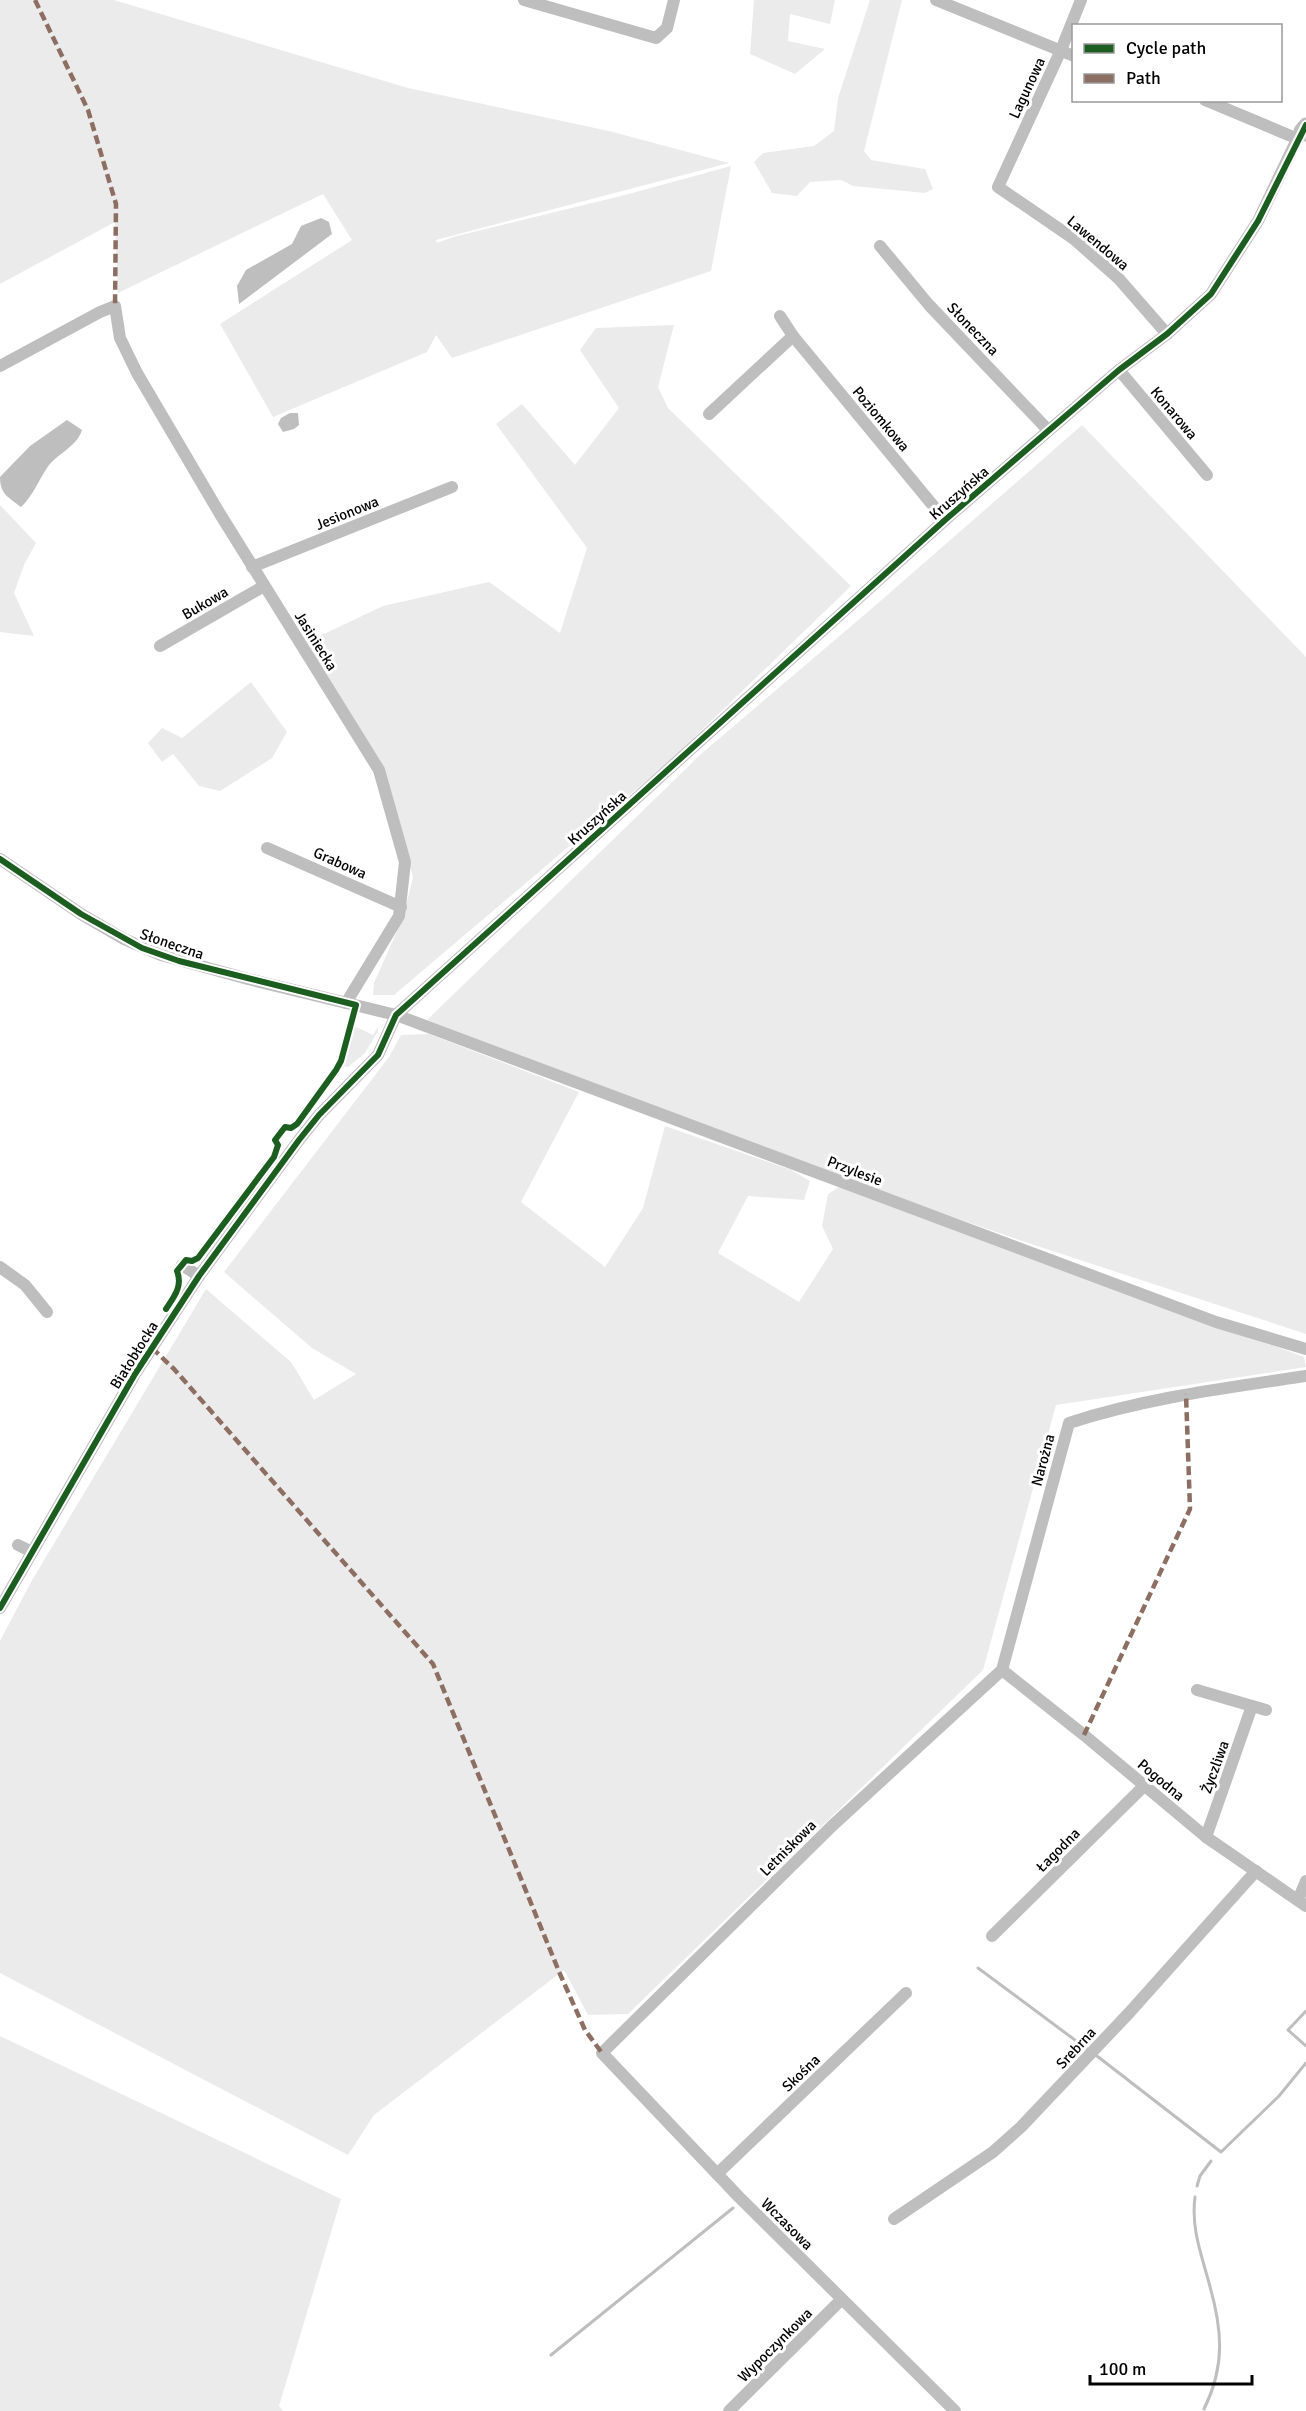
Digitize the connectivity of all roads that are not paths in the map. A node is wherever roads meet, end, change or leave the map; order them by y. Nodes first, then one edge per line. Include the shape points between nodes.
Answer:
1 (524, 0) edge
2 (674, 0) edge
3 (936, 0) edge
4 (1081, 0) edge
5 (1061, 50) junction
6 (1072, 55) edge
7 (1211, 102) edge
8 (1303, 132) edge
9 (998, 187) joint
10 (880, 246) dead end
11 (780, 316) dead end
12 (1167, 334) junction
13 (793, 336) junction
14 (0, 366) edge
15 (1119, 370) junction
16 (709, 414) dead end
17 (1048, 430) junction
18 (1207, 475) dead end
19 (452, 487) dead end
20 (945, 520) junction
21 (252, 567) junction
22 (264, 586) junction
23 (160, 646) dead end
24 (267, 848) dead end
25 (0, 859) edge
26 (401, 907) junction
27 (346, 1003) junction
28 (396, 1015) junction
29 (182, 1265) dead end
30 (0, 1267) edge
31 (199, 1276) junction
32 (47, 1312) dead end
33 (1306, 1348) edge
34 (1306, 1376) edge
35 (18, 1545) dead end
36 (32, 1552) junction
37 (0, 1608) edge
38 (1002, 1670) junction
39 (1197, 1690) dead end
40 (1252, 1706) junction
41 (1266, 1710) dead end
42 (1145, 1785) junction
43 (1206, 1838) junction
44 (1256, 1871) junction
45 (1306, 1881) edge
46 (1302, 1903) edge
47 (992, 1936) dead end
48 (906, 1993) dead end
49 (602, 2053) joint
50 (717, 2174) junction
51 (894, 2219) dead end
52 (841, 2300) junction
53 (729, 2411) edge
54 (955, 2411) edge

1 - 2 street via 656,39 667,28
3 - 5 street
4 - 5 street, Lagunowa
5 - 6 street
5 - 9 street, Lagunowa
7 - 8 street
8 - 12 street, Kruszyńska via 1258,221 1211,294
9 - 12 street, Lawendowa via 1074,239 1119,279
10 - 17 street, Słoneczna via 929,305
11 - 13 street, Poziomkowa
12 - 15 street, Kruszyńska
13 - 16 street
13 - 20 street, Poziomkowa
14 - 21 street, Jasiniecka via 115,306 120,338 137,373
15 - 17 street, Kruszyńska
15 - 18 street, Konarowa
17 - 20 street, Kruszyńska
19 - 21 street, Jesionowa
20 - 28 street, Kruszyńska
21 - 22 street, Jasiniecka
22 - 23 street, Bukowa
22 - 26 street, Jasiniecka via 378,770 405,862
24 - 26 street, Grabowa
25 - 27 street, Słoneczna via 81,914 142,948
26 - 27 street, Jasiniecka
27 - 28 street, Słoneczna
28 - 31 street, Białobłocka via 378,1055 305,1132
28 - 33 street, Przylesie via 1216,1322
29 - 31 street
30 - 32 street via 25,1285
31 - 36 street, Białobłocka via 135,1374
34 - 38 street, Narożna via 1186,1394 1069,1423
35 - 36 street
36 - 37 street, Białobłocka
38 - 42 street, Pogodna
38 - 49 street, Letniskowa via 832,1826
39 - 40 street
40 - 41 street
40 - 43 street, Życzliwa
42 - 43 street, Pogodna
42 - 47 street, Łagodna
43 - 44 street, Pogodna
44 - 46 street, Pogodna
44 - 51 street, Srebrna via 1130,2013 1021,2127 993,2152
45 - 46 street
48 - 50 street, Skośna
49 - 50 street, Wczasowa
50 - 52 street, Wczasowa
52 - 53 street, Wypoczynkowa
52 - 54 street, Wczasowa

